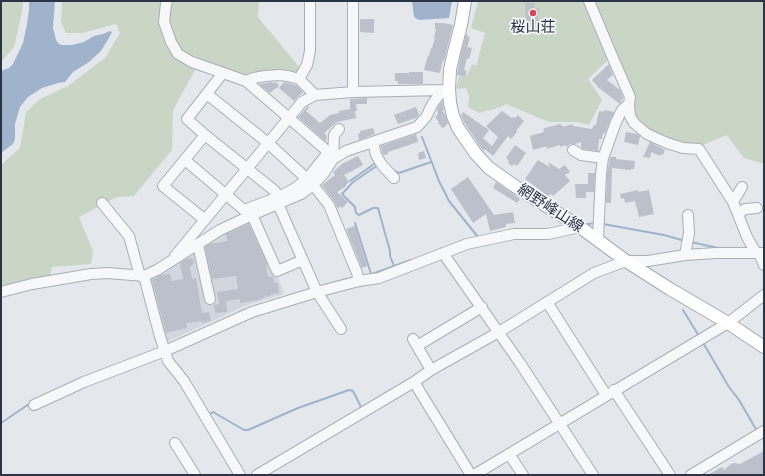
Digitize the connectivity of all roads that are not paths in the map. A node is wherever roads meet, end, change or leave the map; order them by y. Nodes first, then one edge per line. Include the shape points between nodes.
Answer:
1 (167, 1) edge
2 (310, 1) edge
3 (353, 1) edge
4 (465, 1) edge
5 (589, 1) edge
6 (223, 73) junction
7 (299, 79) junction
8 (246, 82) junction
9 (446, 89) junction
10 (353, 92) junction
11 (207, 94) junction
12 (315, 95) junction
13 (630, 104) junction
14 (288, 118) junction
15 (339, 129) dead end
16 (206, 135) junction
17 (373, 142) junction
18 (268, 143) junction
19 (573, 150) dead end
20 (603, 158) junction
21 (333, 159) junction
22 (185, 160) junction
23 (247, 169) junction
24 (394, 178) dead end
25 (310, 182) junction
26 (742, 187) dead end
27 (225, 195) junction
28 (277, 201) junction
29 (733, 202) junction
30 (102, 203) dead end
31 (758, 208) dead end
32 (738, 214) junction
33 (252, 215) junction
34 (688, 215) dead end
35 (205, 220) junction
36 (580, 228) junction
37 (598, 239) junction
38 (198, 245) junction
39 (443, 253) junction
40 (759, 253) edge
41 (685, 255) junction
42 (303, 260) junction
43 (626, 261) junction
44 (170, 262) junction
45 (764, 265) edge
46 (142, 276) junction
47 (359, 282) junction
48 (1, 292) edge
49 (317, 292) junction
50 (764, 295) edge
51 (210, 299) dead end
52 (547, 302) junction
53 (482, 307) junction
54 (728, 323) junction
55 (341, 329) dead end
56 (499, 332) junction
57 (764, 347) edge
58 (165, 351) junction
59 (431, 370) junction
60 (414, 382) junction
61 (610, 393) junction
62 (34, 405) dead end
63 (560, 424) junction
64 (764, 431) edge
65 (175, 443) dead end
66 (509, 454) junction
67 (476, 474) edge
68 (195, 475) edge
69 (240, 475) edge
70 (257, 475) edge
71 (523, 475) edge
72 (593, 475) edge
73 (670, 475) edge
74 (691, 475) edge

1 - 6 street via 164,22 178,54
2 - 7 street via 310,51
3 - 10 street
4 - 9 main road, 網野峰山線
5 - 13 street via 630,97
6 - 8 street
6 - 11 street
7 - 8 street via 279,75 254,78
7 - 12 street
8 - 14 street
9 - 10 street
9 - 17 street via 433,103 426,118 418,127
9 - 36 main road, 網野峰山線 via 458,128 489,168
10 - 12 street
11 - 16 street via 187,119
11 - 18 street
12 - 14 street via 302,102
13 - 20 street via 622,110
13 - 29 street via 630,116 634,124 647,134 683,148 699,149
14 - 18 street
14 - 25 street via 326,150 326,155
15 - 21 street via 334,135
16 - 22 street
16 - 23 street
17 - 21 street via 346,151
17 - 24 street via 376,155
18 - 23 street
18 - 25 street
19 - 20 street via 581,155
20 - 37 street via 600,174
21 - 25 street via 324,173
22 - 27 street
22 - 35 street via 163,186
23 - 27 street
23 - 28 street via 275,192
25 - 28 street via 301,194
25 - 47 street via 329,205
26 - 29 street
27 - 28 street via 244,210
27 - 35 street
28 - 33 street
28 - 42 street
29 - 32 street
30 - 46 street via 129,236
31 - 32 street via 745,209
32 - 40 street
33 - 38 street via 220,230
33 - 42 street via 277,271
34 - 41 street via 689,233
35 - 44 street
36 - 37 main road, 網野峰山線
36 - 39 street via 548,234 514,234 467,244
37 - 43 main road, 網野峰山線
38 - 44 street
38 - 51 street
39 - 47 street via 378,278
39 - 53 street
40 - 41 street
40 - 45 street
41 - 43 street via 648,261
42 - 49 street
43 - 52 street via 594,273
43 - 54 main road, 網野峰山線
44 - 46 street
46 - 48 street via 91,274
46 - 58 street
47 - 49 street
49 - 55 street
49 - 58 street via 252,312
50 - 54 street
52 - 56 street
52 - 61 street
53 - 56 street
53 - 59 street via 415,343
54 - 57 main road, 網野峰山線
54 - 61 street
56 - 59 street
56 - 63 street
58 - 62 street via 84,382
58 - 69 street via 168,361 184,381
59 - 60 street
60 - 67 street
60 - 70 street
61 - 63 street
61 - 73 street
63 - 66 street
63 - 72 street
64 - 74 street
65 - 68 street
66 - 67 street
66 - 71 street

